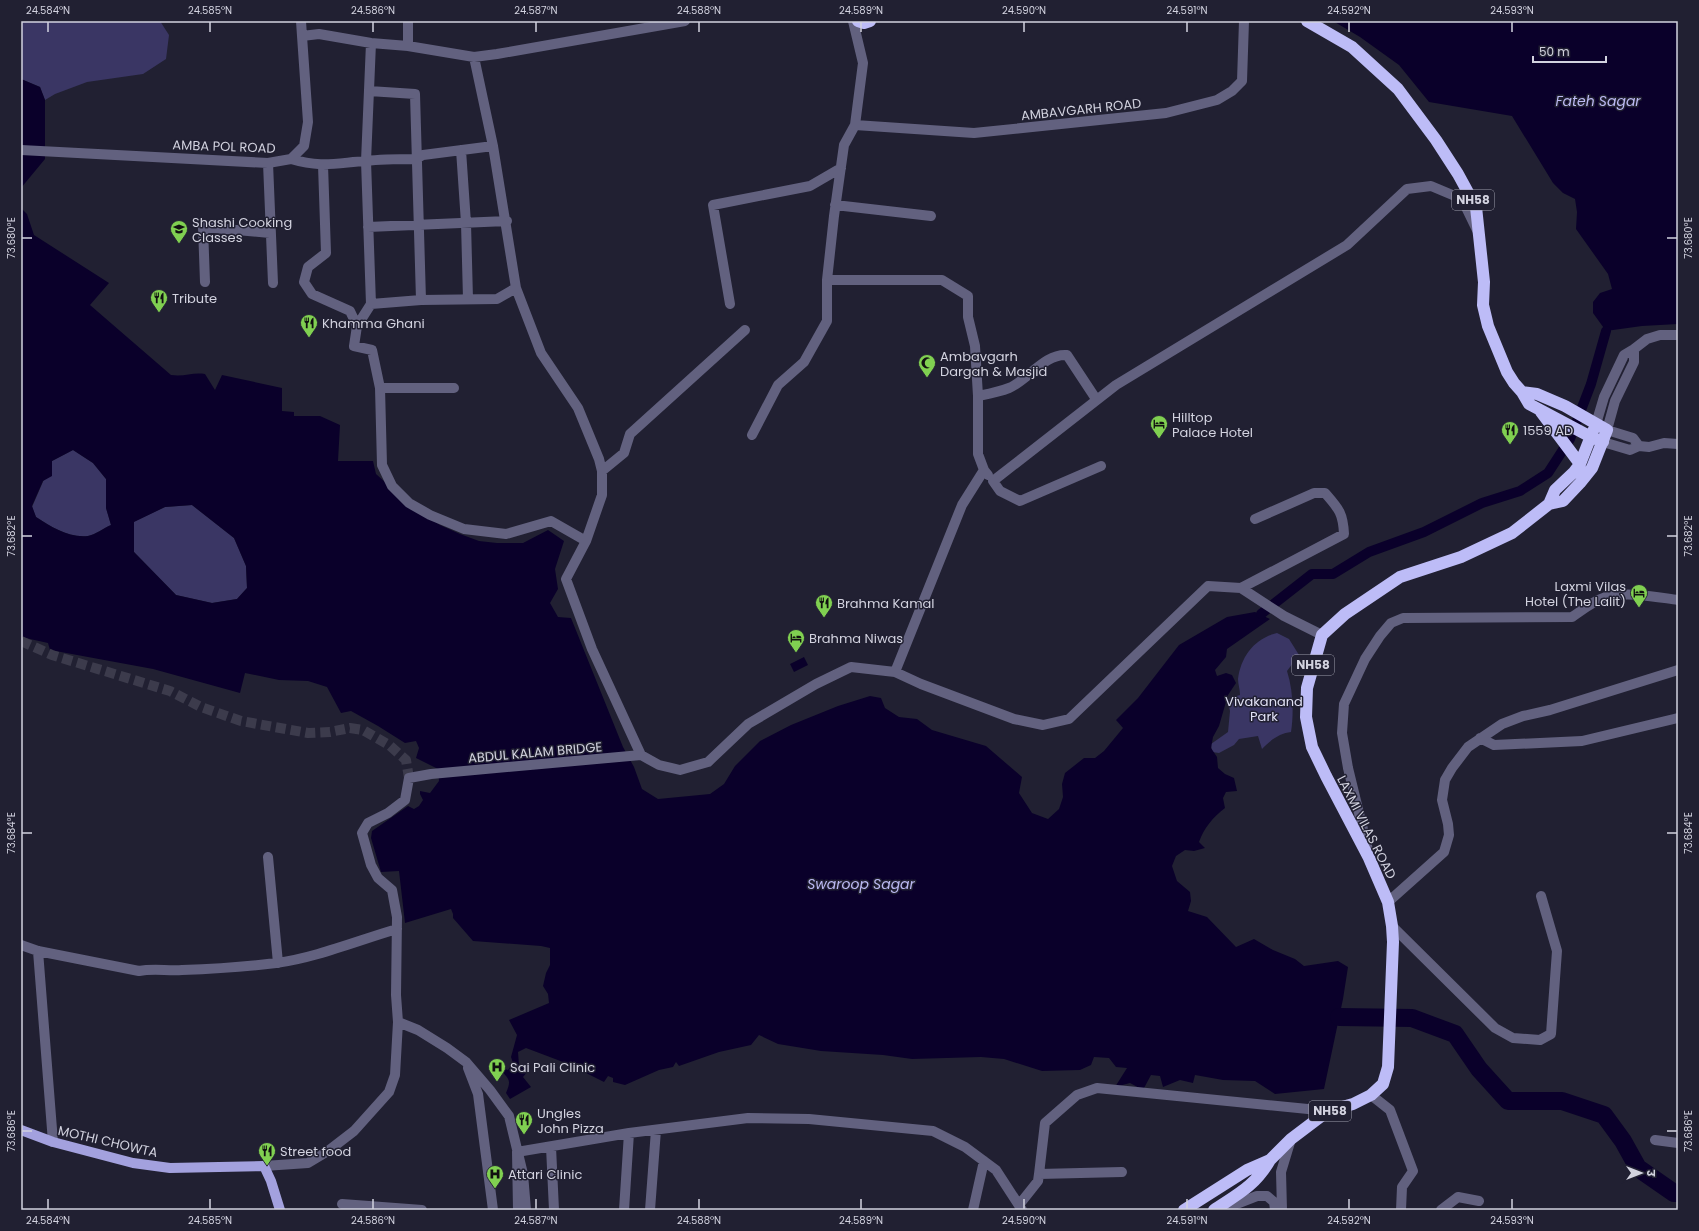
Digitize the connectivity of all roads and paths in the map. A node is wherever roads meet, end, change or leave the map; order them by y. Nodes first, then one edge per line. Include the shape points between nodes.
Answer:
1 (301, 21) edge
2 (408, 21) edge
3 (685, 21) edge
4 (854, 21) edge
5 (858, 21) edge
6 (870, 21) edge
7 (1244, 21) edge
8 (1307, 21) edge
9 (302, 36) junction
10 (371, 42) junction
11 (408, 46) junction
12 (474, 56) junction
13 (369, 91) junction
14 (855, 125) junction
15 (493, 146) junction
16 (21, 150) edge
17 (461, 150) junction
18 (292, 159) junction
19 (416, 159) junction
20 (366, 161) junction
21 (268, 163) junction
22 (322, 165) junction
23 (841, 168) junction
24 (836, 204) junction
25 (931, 216) dead end
26 (507, 221) junction
27 (466, 223) junction
28 (418, 225) junction
29 (368, 227) junction
30 (270, 233) junction
31 (1479, 235) junction
32 (827, 280) junction
33 (205, 282) dead end
34 (273, 283) dead end
35 (516, 288) junction
36 (468, 299) junction
37 (421, 300) junction
38 (371, 304) junction
39 (730, 304) dead end
40 (357, 326) junction
41 (745, 330) dead end
42 (1678, 335) edge
43 (1634, 349) junction
44 (380, 388) junction
45 (454, 388) dead end
46 (1522, 392) junction
47 (978, 396) junction
48 (1096, 399) junction
49 (1539, 410) junction
50 (1594, 423) junction
51 (1607, 430) junction
52 (752, 435) dead end
53 (1588, 435) junction
54 (1603, 442) junction
55 (1678, 444) edge
56 (1639, 446) junction
57 (1577, 459) junction
58 (1101, 466) dead end
59 (984, 470) junction
60 (602, 471) junction
61 (993, 481) junction
62 (1549, 504) junction
63 (1255, 519) dead end
64 (586, 541) junction
65 (1241, 588) junction
66 (1678, 600) edge
67 (1322, 636) junction
68 (1678, 670) edge
69 (895, 672) junction
70 (1678, 718) edge
71 (1480, 738) junction
72 (641, 755) junction
73 (268, 856) dead end
74 (1369, 858) junction
75 (1541, 896) dead end
76 (1388, 902) junction
77 (1392, 926) junction
78 (397, 929) junction
79 (21, 945) edge
80 (38, 951) junction
81 (278, 963) junction
82 (398, 1022) junction
83 (466, 1062) junction
84 (1371, 1095) junction
85 (1328, 1111) junction
86 (21, 1130) edge
87 (656, 1130) junction
88 (629, 1133) junction
89 (1291, 1140) junction
90 (1655, 1140) dead end
91 (53, 1142) junction
92 (1678, 1143) edge
93 (551, 1147) junction
94 (517, 1152) junction
95 (1270, 1160) junction
96 (984, 1161) junction
97 (264, 1166) junction
98 (1122, 1172) dead end
99 (1039, 1174) junction
100 (1479, 1201) dead end
101 (342, 1204) dead end
102 (1020, 1207) edge
103 (280, 1210) edge
104 (422, 1210) edge
105 (492, 1210) edge
106 (518, 1210) edge
107 (526, 1210) edge
108 (554, 1210) edge
109 (624, 1210) edge
110 (650, 1210) edge
111 (974, 1210) edge
112 (1184, 1210) edge
113 (1214, 1210) edge
114 (1221, 1210) edge
115 (1275, 1210) edge
116 (1282, 1210) edge
117 (1401, 1210) edge
118 (1441, 1210) edge

1 - 9 street, AMBA POL ROAD
2 - 11 street
3 - 12 street
4 - 14 street via 863,63
5 - 6 highway
7 - 14 street, AMBAVGARH ROAD via 1242,81 1217,100 1173,112 974,133
8 - 31 highway, NH58 via 1352,47 1398,89 1458,174 1476,207
9 - 10 street via 319,34
9 - 18 street, AMBA POL ROAD via 308,122 304,146
10 - 11 street
10 - 13 street
11 - 12 street
12 - 15 street
13 - 19 street via 415,94
13 - 20 street
14 - 23 street via 844,145
15 - 17 street
15 - 26 street
16 - 21 street, AMBA POL ROAD
17 - 19 street via 423,155
17 - 27 street
18 - 21 street, AMBA POL ROAD
18 - 22 street
19 - 20 street
19 - 28 street
20 - 22 street
20 - 29 street
21 - 30 street
22 - 40 street via 326,253 308,267 304,282 312,294 350,311
23 - 24 street
23 - 39 street via 810,186 712,204
24 - 25 street
24 - 32 street
26 - 27 street
26 - 35 street
27 - 28 street
27 - 36 street
28 - 29 street
28 - 37 street
29 - 38 street
30 - 33 street via 203,227
30 - 34 street
31 - 46 highway, NH58 via 1484,282 1483,305 1488,326 1507,372
31 - 48 street via 1462,199 1431,186 1408,190 1348,245
32 - 47 street via 942,280 968,296 968,317 975,346
32 - 52 street via 827,321 804,362 778,385
35 - 36 street via 497,299
35 - 60 street via 540,353 578,408
36 - 37 street
37 - 38 street
38 - 40 street
40 - 44 street via 354,346 372,350
41 - 60 street via 630,434 624,452
42 - 43 street via 1660,335 1648,339
43 - 50 street via 1624,355
43 - 51 street via 1634,362 1615,401
44 - 45 street
44 - 64 street via 382,465 392,486 409,503 430,515 464,528 506,534 551,521
46 - 49 highway, NH58 via 1528,404
46 - 50 highway via 1537,394 1565,406
47 - 48 street via 1010,388 1060,354 1067,355
47 - 59 street via 978,454
48 - 61 street
49 - 53 highway, NH58
49 - 57 highway
50 - 51 highway
50 - 53 highway, LAXMI VILAS ROAD / NH58
51 - 54 highway, LAXMI VILAS ROAD / NH58
51 - 56 street via 1634,438
53 - 54 highway, NH58
53 - 57 highway, LAXMI VILAS ROAD / NH58
54 - 56 street via 1630,450
54 - 62 highway, LAXMI VILAS ROAD / NH58 via 1592,468 1580,483 1562,501
55 - 56 street
57 - 62 highway, LAXMI VILAS ROAD / NH58 via 1574,472 1555,490
58 - 61 street via 1020,501 1000,491
59 - 61 street
59 - 69 street via 962,505
60 - 64 street via 602,495
62 - 67 highway, LAXMI VILAS ROAD / NH58 via 1512,533 1461,557 1400,577 1344,614
63 - 65 street via 1314,493 1325,493 1343,518 1344,534
64 - 72 street via 566,579 592,649
65 - 67 street via 1284,616
65 - 69 street via 1208,586 1069,719 1043,725 1014,719
66 - 74 street via 1634,595 1610,596 1572,617 1403,618 1391,623 1365,659 1344,704 1342,733
67 - 74 highway, LAXMI VILAS ROAD / NH58 via 1307,688 1306,717 1312,747
68 - 71 street via 1523,716 1502,724
69 - 72 street via 851,668 816,684 748,724 708,762 680,770 659,765
70 - 71 street via 1582,741 1494,745
71 - 76 street via 1468,747 1445,780 1442,800 1449,834 1444,852
72 - 78 street, ABDUL KALAM BRIDGE via 409,778 404,800 388,813 368,823 362,833 371,865 378,878 392,890
73 - 81 street
74 - 76 highway, LAXMI VILAS ROAD / NH58
75 - 77 street via 1556,951 1551,1034 1540,1040 1513,1038 1495,1028
76 - 77 highway, LAXMI VILAS ROAD / NH58
77 - 84 highway, LAXMI VILAS ROAD / NH58 via 1388,1067 1383,1084
78 - 81 street
78 - 82 street
79 - 80 street
80 - 81 street via 139,971 152,968 213,969
80 - 91 street
82 - 83 street via 424,1034
82 - 97 street via 395,1075 389,1092 354,1131 308,1163
83 - 94 street via 509,1116
83 - 105 street via 478,1094
84 - 85 highway, LAXMI VILAS ROAD / NH58 via 1354,1104
84 - 117 street via 1390,1110 1413,1171 1402,1187
85 - 89 highway, LAXMI VILAS ROAD / NH58
85 - 99 street via 1097,1088 1077,1095 1045,1123
86 - 91 main road, MOTHI CHOWTA
87 - 88 street
87 - 96 street via 748,1118 817,1120 933,1131 965,1147
87 - 110 street
88 - 93 street
88 - 109 street
89 - 95 highway, LAXMI VILAS ROAD / NH58
89 - 116 street via 1281,1172
90 - 92 street
91 - 97 main road, MOTHI CHOWTA via 132,1163 170,1168
93 - 94 street
93 - 108 street
94 - 106 street
94 - 107 street via 523,1174
95 - 112 highway, LAXMI VILAS ROAD / NH58 via 1247,1170
95 - 113 highway, NH58 via 1254,1183
96 - 102 street via 996,1170
96 - 111 street
97 - 103 main road
98 - 99 street
99 - 102 street via 1038,1181
100 - 118 street via 1458,1197
101 - 104 street
114 - 115 street via 1256,1196 1267,1196 1274,1202

